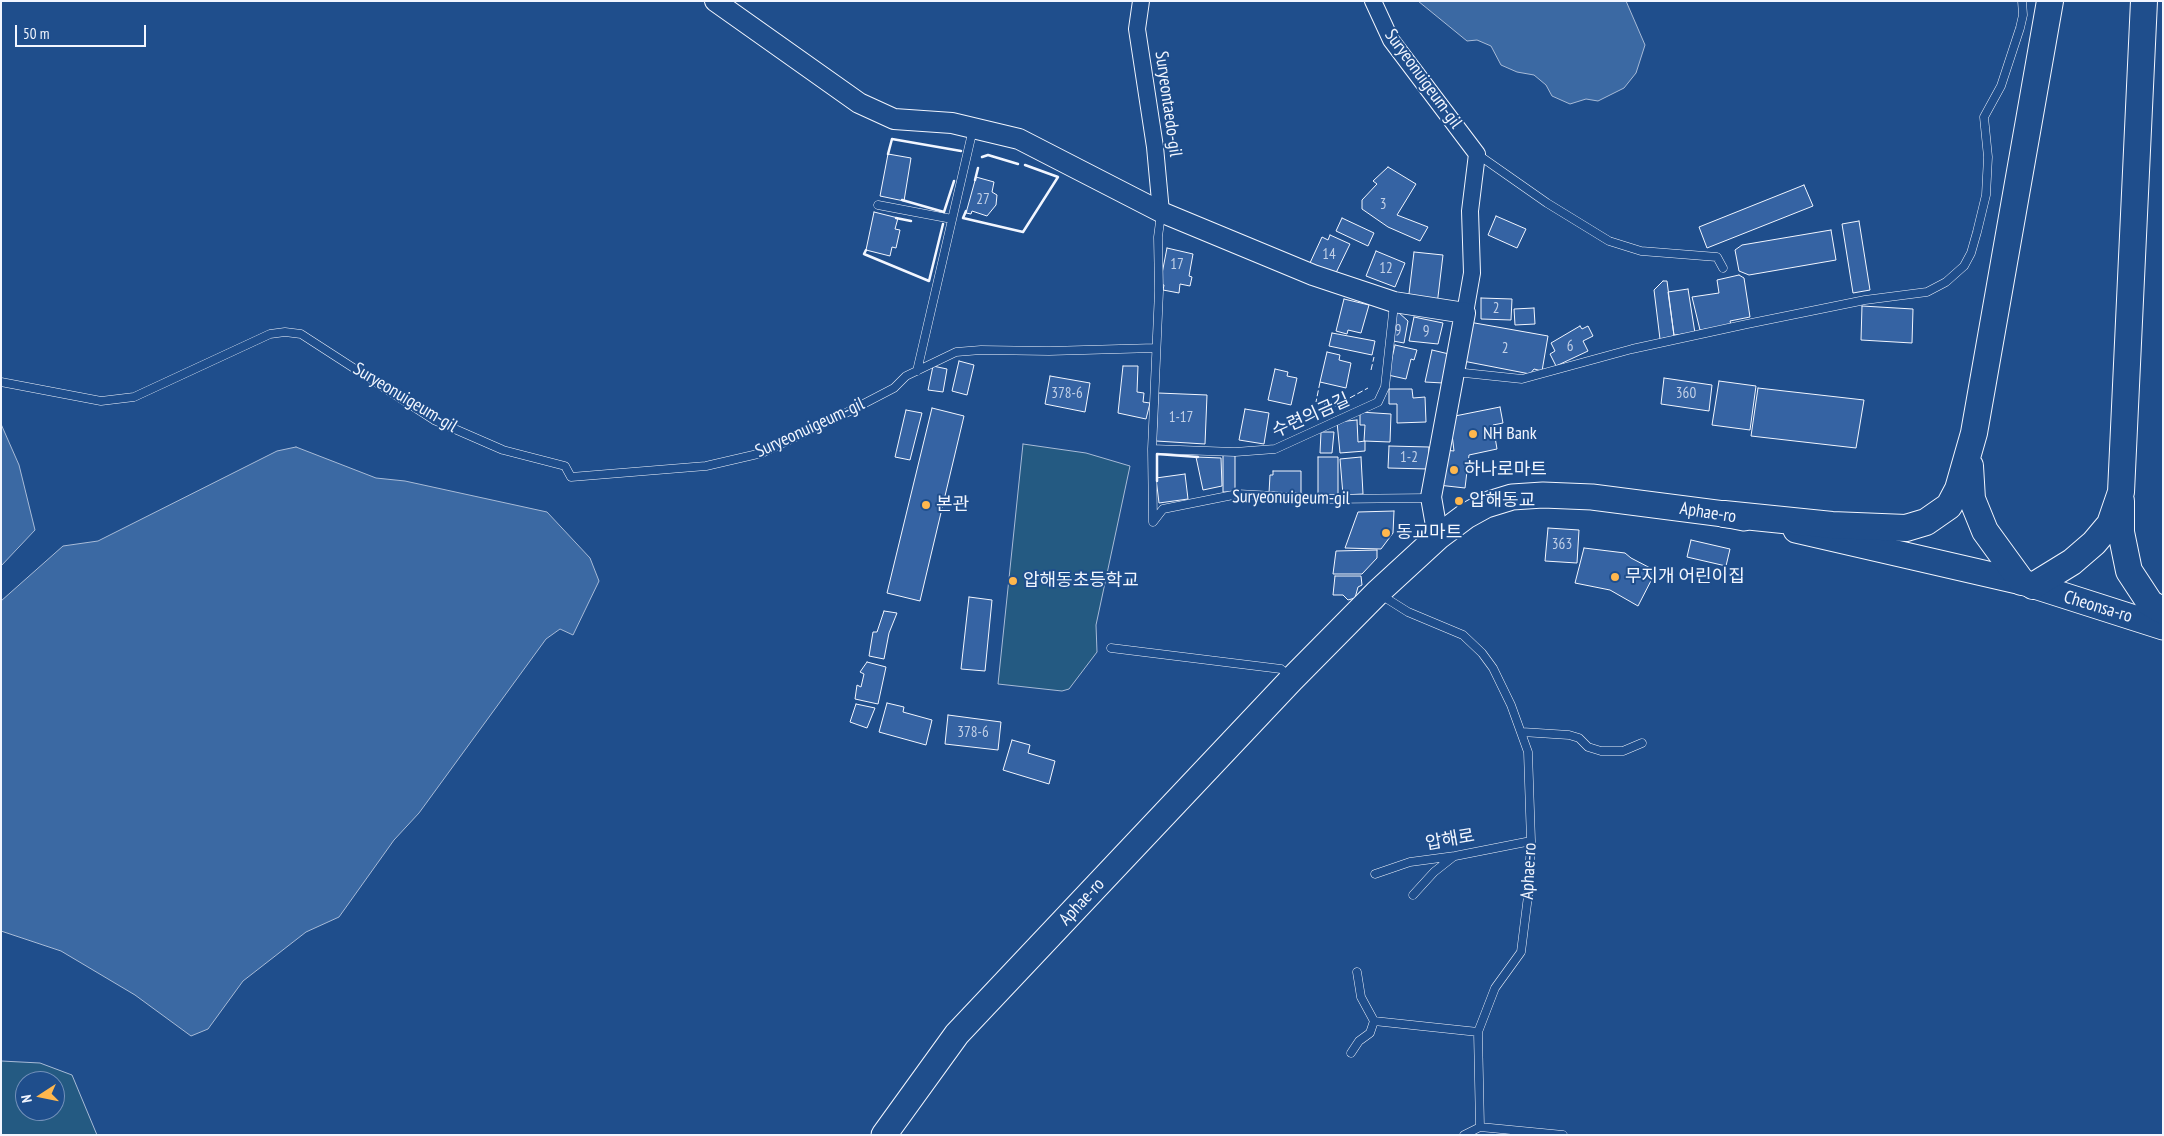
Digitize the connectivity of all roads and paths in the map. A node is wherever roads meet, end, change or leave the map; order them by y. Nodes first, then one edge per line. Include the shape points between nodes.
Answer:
1 (715, 1) edge
2 (1141, 1) edge
3 (1373, 1) edge
4 (2022, 1) edge
5 (2050, 1) edge
6 (2144, 1) edge
7 (973, 128) junction
8 (1477, 154) junction
9 (878, 205) dead end
10 (1161, 212) junction
11 (952, 219) junction
12 (1723, 268) dead end
13 (1394, 302) junction
14 (1465, 313) junction
15 (1155, 348) junction
16 (917, 371) junction
17 (1454, 372) junction
18 (1, 382) edge
19 (1974, 433) junction
20 (1152, 449) junction
21 (2121, 492) junction
22 (1431, 498) junction
23 (1724, 514) junction
24 (1438, 537) junction
25 (2028, 584) junction
26 (1377, 593) junction
27 (2163, 611) edge
28 (2163, 627) edge
29 (1111, 648) dead end
30 (1292, 679) junction
31 (1522, 732) junction
32 (1642, 743) dead end
33 (1531, 840) junction
34 (1455, 856) junction
35 (1375, 874) dead end
36 (1413, 894) dead end
37 (1357, 972) dead end
38 (1374, 1021) junction
39 (1478, 1032) junction
40 (1351, 1053) dead end
41 (1480, 1127) junction
42 (1492, 1131) edge
43 (884, 1135) edge
44 (1464, 1135) edge
45 (1563, 1135) edge

1 - 7 street via 858,103 894,119 952,123
2 - 10 street, Suryeontaedo-gil via 1137,29 1155,147
3 - 8 street, Suryeonuigeum-gil via 1392,40
4 - 17 lane via 2020,28 2001,86 1984,117 1988,157 1986,195 1977,232 1964,266 1946,282 1927,292 1865,300 1737,326 1632,349 1522,379
5 - 19 highway
6 - 21 highway
7 - 10 street via 1018,139
7 - 11 lane
8 - 12 lane, Suryeonuigeum-gil via 1609,241 1641,251 1717,257
8 - 14 street via 1470,211 1472,273
9 - 11 lane
10 - 13 street via 1314,275
10 - 15 lane, Suryeonuigeum-gil
11 - 16 lane
13 - 14 street
13 - 20 lane, 수련의금길 via 1385,387 1378,402 1276,449 1235,452
14 - 17 street
15 - 16 lane, Suryeonuigeum-gil via 956,352
15 - 20 lane, Suryeonuigeum-gil
16 - 18 lane, Suryeonuigeum-gil via 906,376 894,388 762,453 706,466 571,477 565,466 503,450 434,420 302,334 270,334 134,397 101,401
17 - 22 street
19 - 23 highway via 1958,489 1949,506 1926,522 1906,528 1832,525
19 - 25 highway via 1970,464 1972,499 1985,531
20 - 22 lane, Suryeonuigeum-gil via 1153,522 1163,509 1238,494 1327,499
21 - 25 highway via 2110,524 2094,543 2072,562
21 - 27 highway via 2121,532 2128,570 2150,603
22 - 24 street
23 - 24 main road, Aphae-ro via 1592,497 1512,497 1486,505
23 - 25 main road, Aphae-ro
24 - 26 main road, Aphae-ro
25 - 28 main road, Cheonsa-ro
26 - 30 main road, Aphae-ro
26 - 31 lane, Aphae-ro via 1408,612 1463,635 1482,653 1493,668
29 - 30 lane via 1281,669
30 - 43 main road, Aphae-ro via 957,1034
31 - 32 lane via 1569,735 1579,738 1594,750 1610,752 1623,751
31 - 33 lane, Aphae-ro via 1528,752
33 - 34 lane, 압해로
33 - 39 lane, Aphae-ro via 1521,952 1495,988
34 - 35 lane, 압해로 via 1410,862
34 - 36 lane
37 - 38 lane via 1361,997
38 - 39 lane
38 - 40 lane via 1370,1033
39 - 41 lane, Aphae-ro
41 - 42 lane
41 - 44 lane
42 - 45 lane

